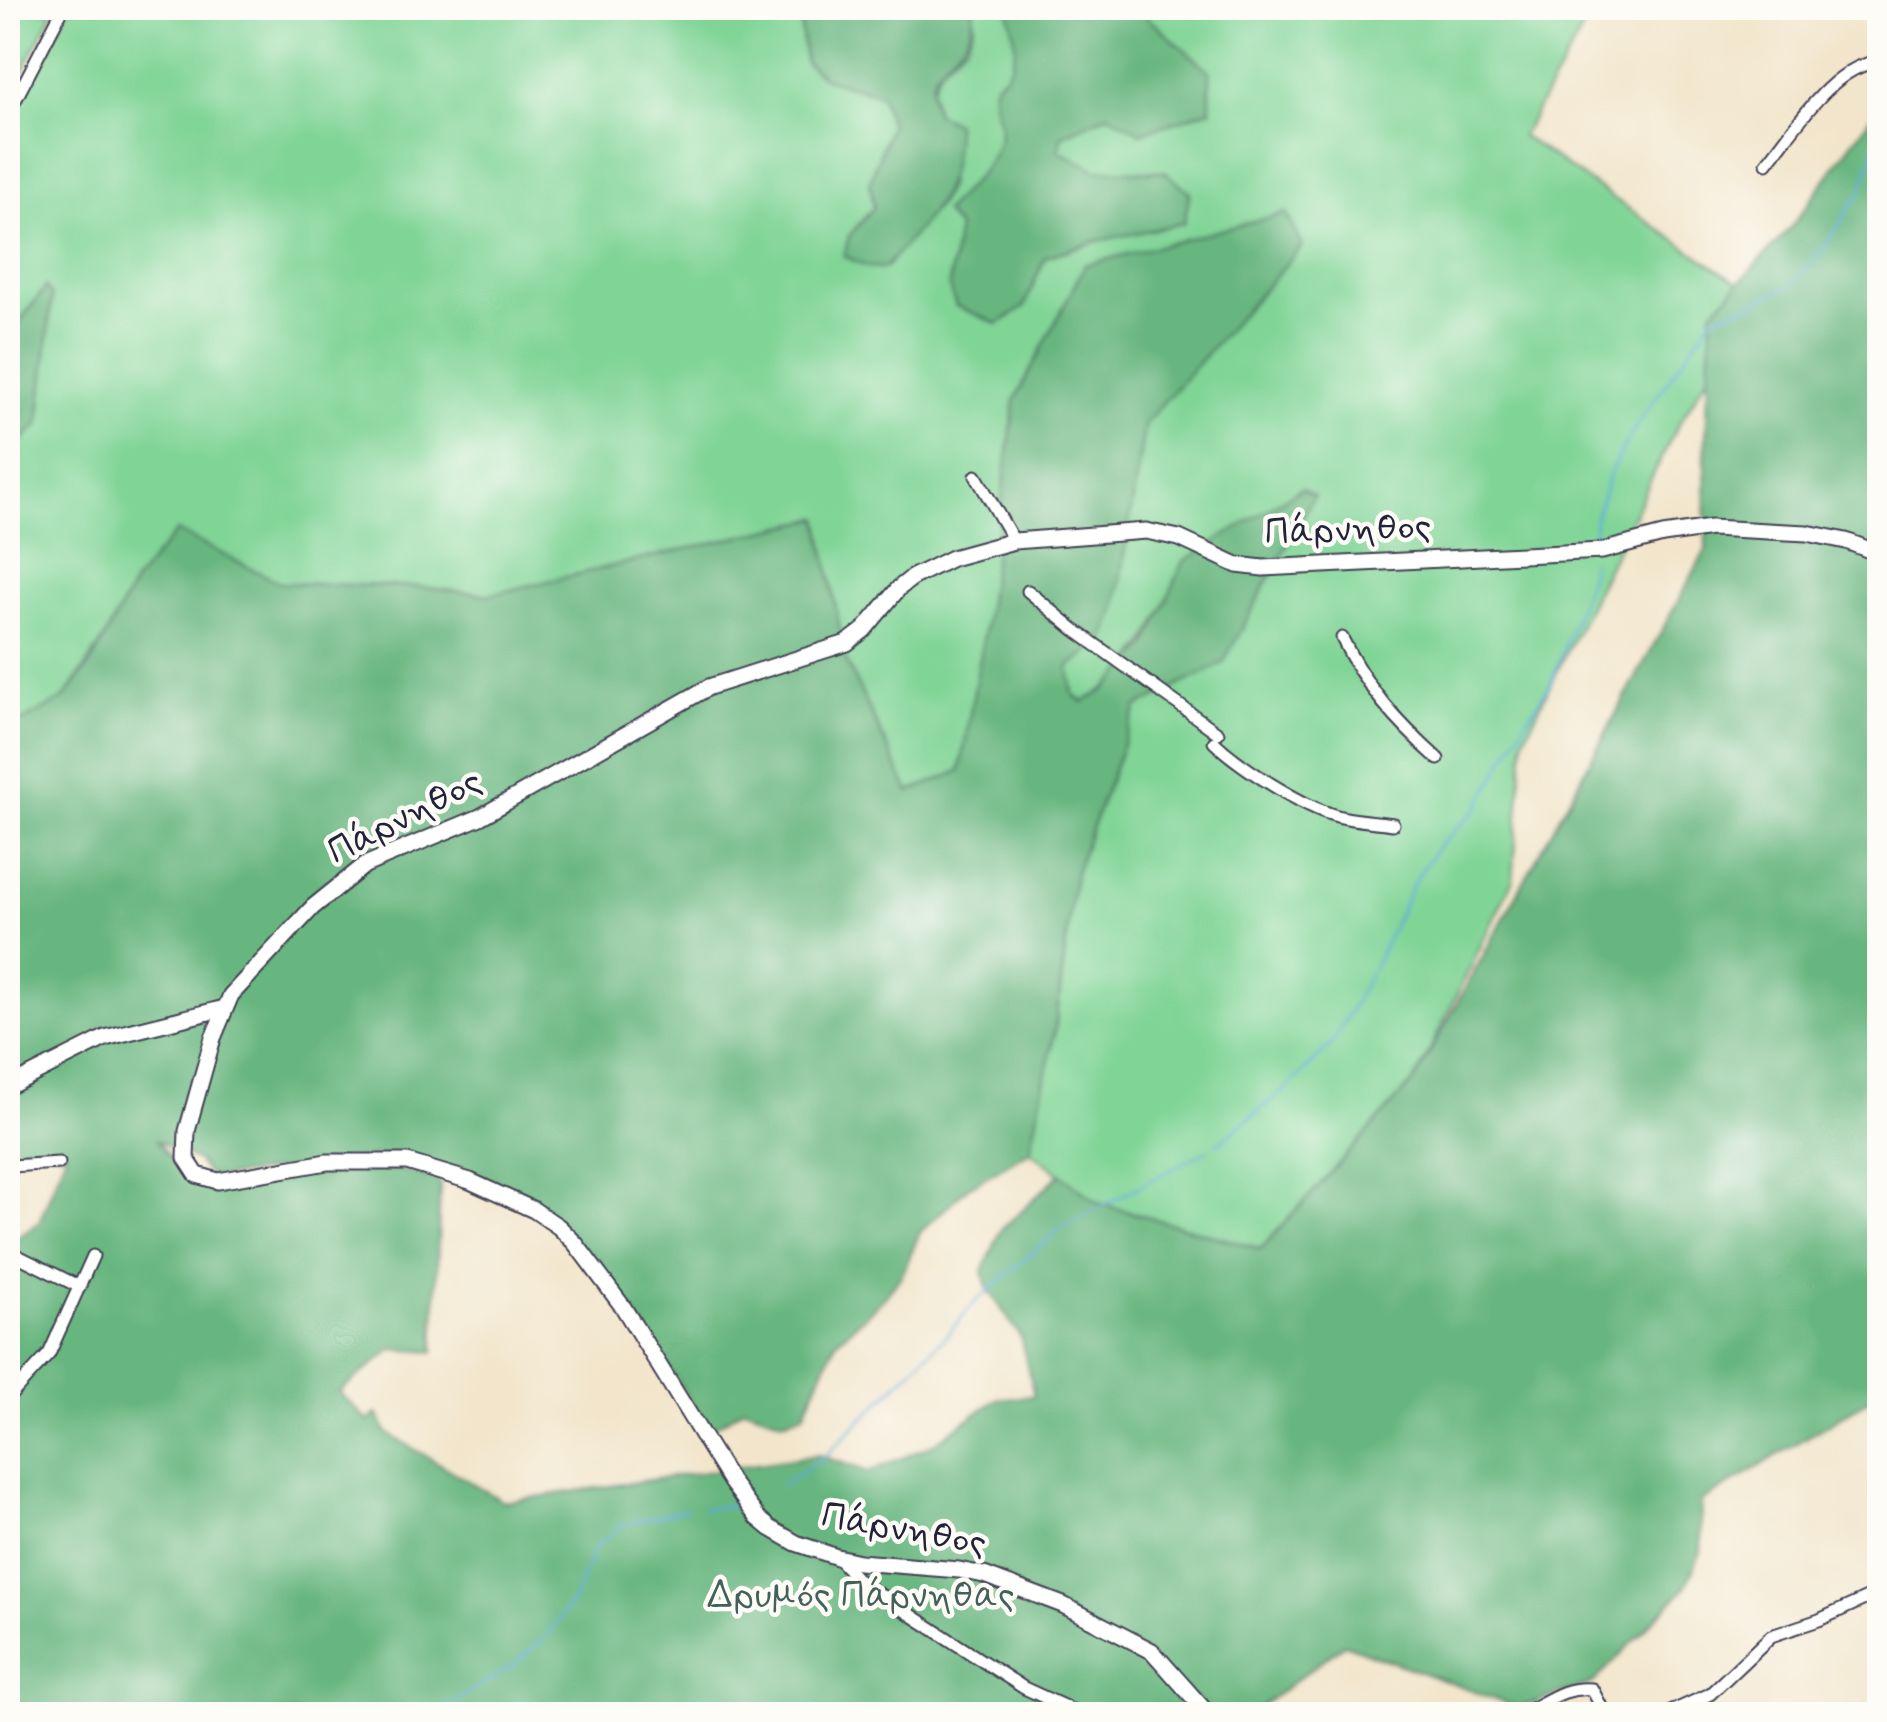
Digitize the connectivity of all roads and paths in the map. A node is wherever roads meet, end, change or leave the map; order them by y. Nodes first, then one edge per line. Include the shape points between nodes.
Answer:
1 (63, 8) edge
2 (1880, 62) edge
3 (8, 114) edge
4 (1766, 163) dead end
5 (976, 476) dead end
6 (1014, 541) junction
7 (1880, 554) edge
8 (1028, 590) dead end
9 (1342, 638) dead end
10 (1438, 759) dead end
11 (1393, 824) dead end
12 (225, 1008) junction
13 (8, 1087) edge
14 (59, 1163) dead end
15 (9, 1166) edge
16 (8, 1188) edge
17 (8, 1250) edge
18 (93, 1256) dead end
19 (80, 1286) junction
20 (8, 1398) edge
21 (837, 1557) junction
22 (1880, 1592) edge
23 (1081, 1714) edge
24 (1208, 1714) edge
25 (1522, 1714) edge
26 (1605, 1714) edge
27 (1666, 1714) edge

1 - 3 street
2 - 4 street via 1841,75
5 - 6 street
6 - 7 main road, Πάρνηθος via 1156,532 1237,565 1263,568 1602,552 1690,530 1731,528 1806,533
6 - 12 main road, Πάρνηθος via 913,577 864,630 837,648 710,687 480,817 365,865 313,907
8 - 11 street via 1216,738 1231,758 1318,808
9 - 10 street via 1388,712
12 - 13 main road via 105,1038
12 - 21 main road, Πάρνηθος via 187,1131 185,1155 194,1173 218,1181 328,1162 407,1162 470,1180 534,1210 574,1243 623,1307 758,1518 796,1543
14 - 15 street
15 - 16 street
17 - 19 street
18 - 19 street
19 - 20 street via 49,1354
21 - 23 street via 859,1582 1024,1688
21 - 24 main road, Πάρνηθος via 959,1570 1063,1604 1152,1651
22 - 27 street via 1772,1636 1710,1694
25 - 26 street via 1575,1687 1592,1689

